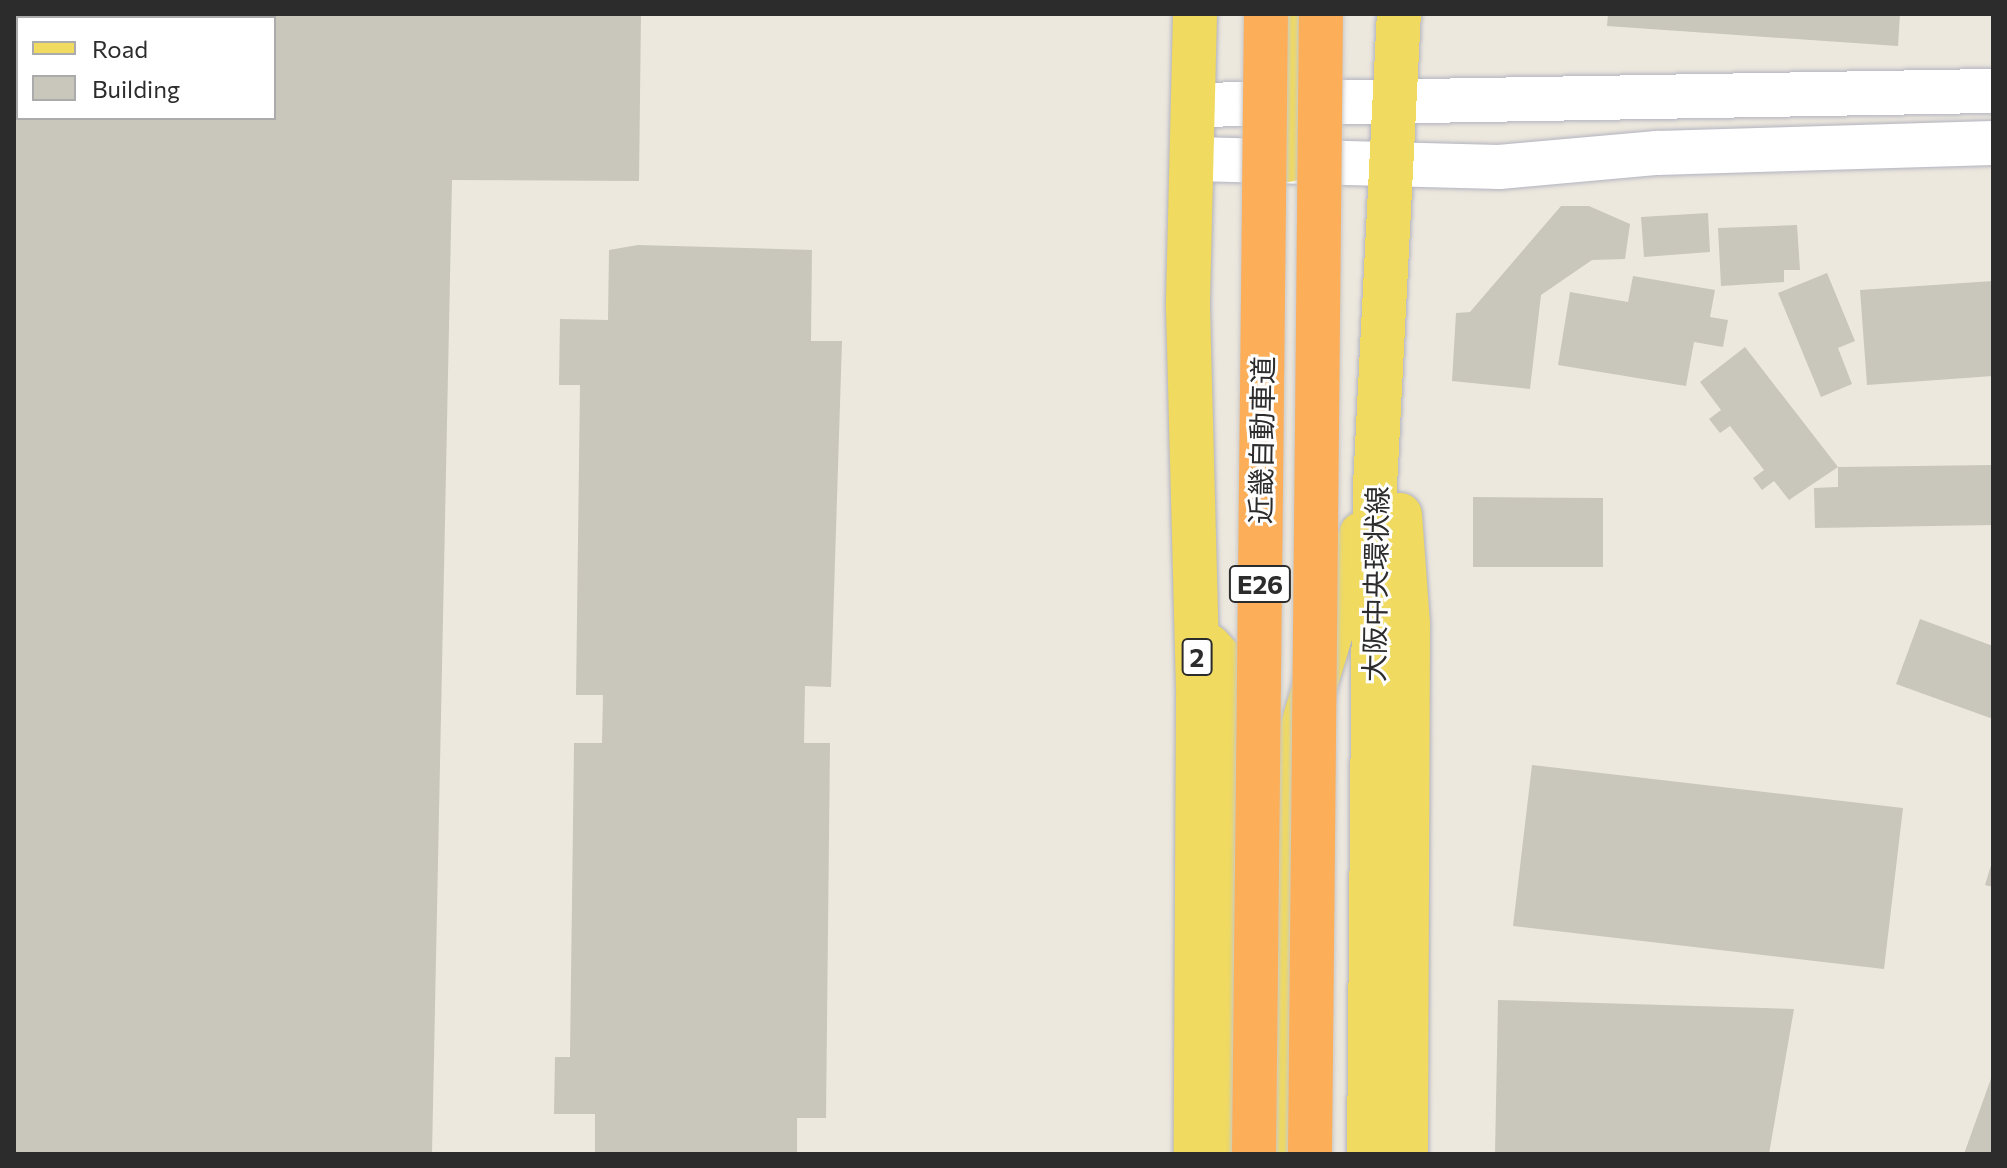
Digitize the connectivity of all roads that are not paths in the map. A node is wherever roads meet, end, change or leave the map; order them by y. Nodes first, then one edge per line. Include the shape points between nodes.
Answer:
1 (1195, 14) edge
2 (1266, 14) edge
3 (1290, 14) edge
4 (1321, 14) edge
5 (1399, 14) edge
6 (1993, 91) edge
7 (1195, 105) junction
8 (1289, 105) junction
9 (1398, 105) junction
10 (1993, 143) edge
11 (1195, 159) junction
12 (1288, 160) junction
13 (1395, 162) junction
14 (1383, 382) junction
15 (1375, 486) junction
16 (1197, 634) junction
17 (1196, 679) junction
18 (1166, 1154) edge
19 (1196, 1154) edge
20 (1228, 1154) edge
21 (1254, 1154) edge
22 (1282, 1154) edge
23 (1310, 1154) edge
24 (1369, 1154) edge
25 (1406, 1154) edge

1 - 7 main road, 2
2 - 21 highway, 近畿自動車道 / E26, bridge
3 - 8 main road
4 - 23 highway, 近畿自動車道 / E26, bridge
5 - 9 main road, 大阪中央環状線
6 - 9 street
7 - 8 street
7 - 11 main road, 2
8 - 9 street
8 - 12 main road
9 - 13 main road, 大阪中央環状線
10 - 13 street via 1657,153 1499,167
11 - 12 street
11 - 16 main road, 2 via 1188,308
12 - 13 street
13 - 14 main road, 大阪中央環状線
14 - 15 main road, 大阪中央環状線
14 - 25 main road via 1408,625
15 - 22 main road via 1293,758
15 - 24 main road, 大阪中央環状線
16 - 17 main road, 2
16 - 20 main road via 1222,660 1229,700
17 - 18 main road, 2 via 1171,719
17 - 19 main road, 2

